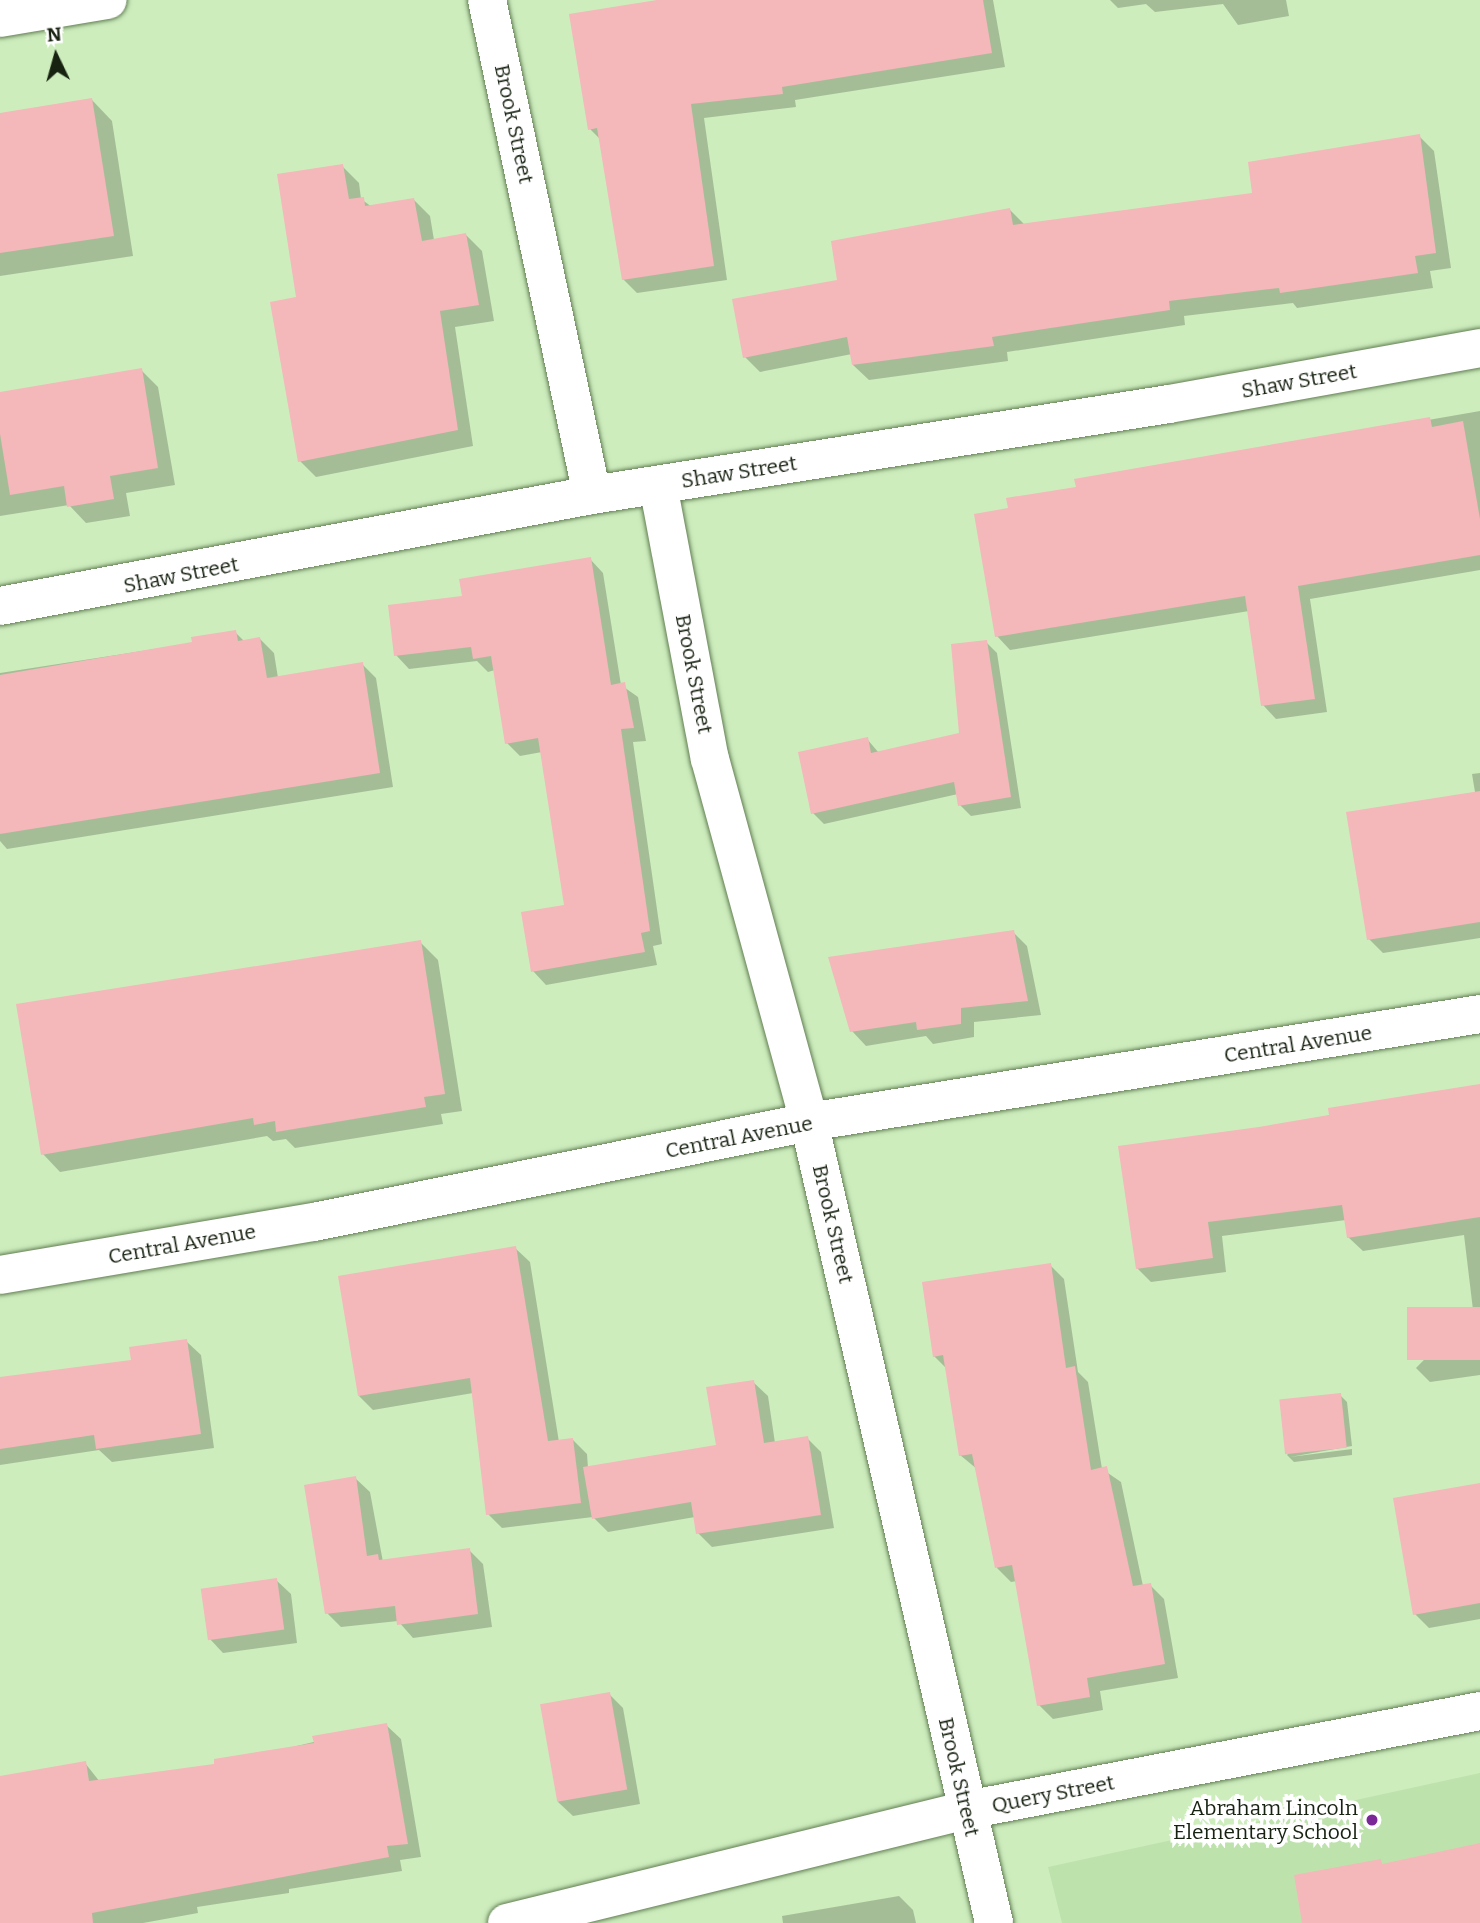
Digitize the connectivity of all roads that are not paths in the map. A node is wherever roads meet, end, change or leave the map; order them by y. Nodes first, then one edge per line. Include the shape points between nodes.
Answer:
1 (108, 0) edge
2 (487, 0) edge
3 (0, 18) edge
4 (1480, 348) edge
5 (658, 485) junction
6 (592, 495) junction
7 (0, 606) edge
8 (1480, 1014) edge
9 (809, 1122) junction
10 (0, 1275) edge
11 (1480, 1712) edge
12 (967, 1810) junction
13 (507, 1923) edge
14 (994, 1923) edge

1 - 3 street
2 - 6 street, Brook Street
4 - 5 street, Shaw Street via 1169,404
5 - 6 street, Shaw Street
5 - 9 street, Brook Street via 710,759
6 - 7 street, Shaw Street
8 - 9 street, Central Avenue
9 - 10 street, Central Avenue via 314,1222
9 - 12 street, Brook Street
11 - 12 street, Query Street
12 - 13 street, Query Street
12 - 14 street, Brook Street

